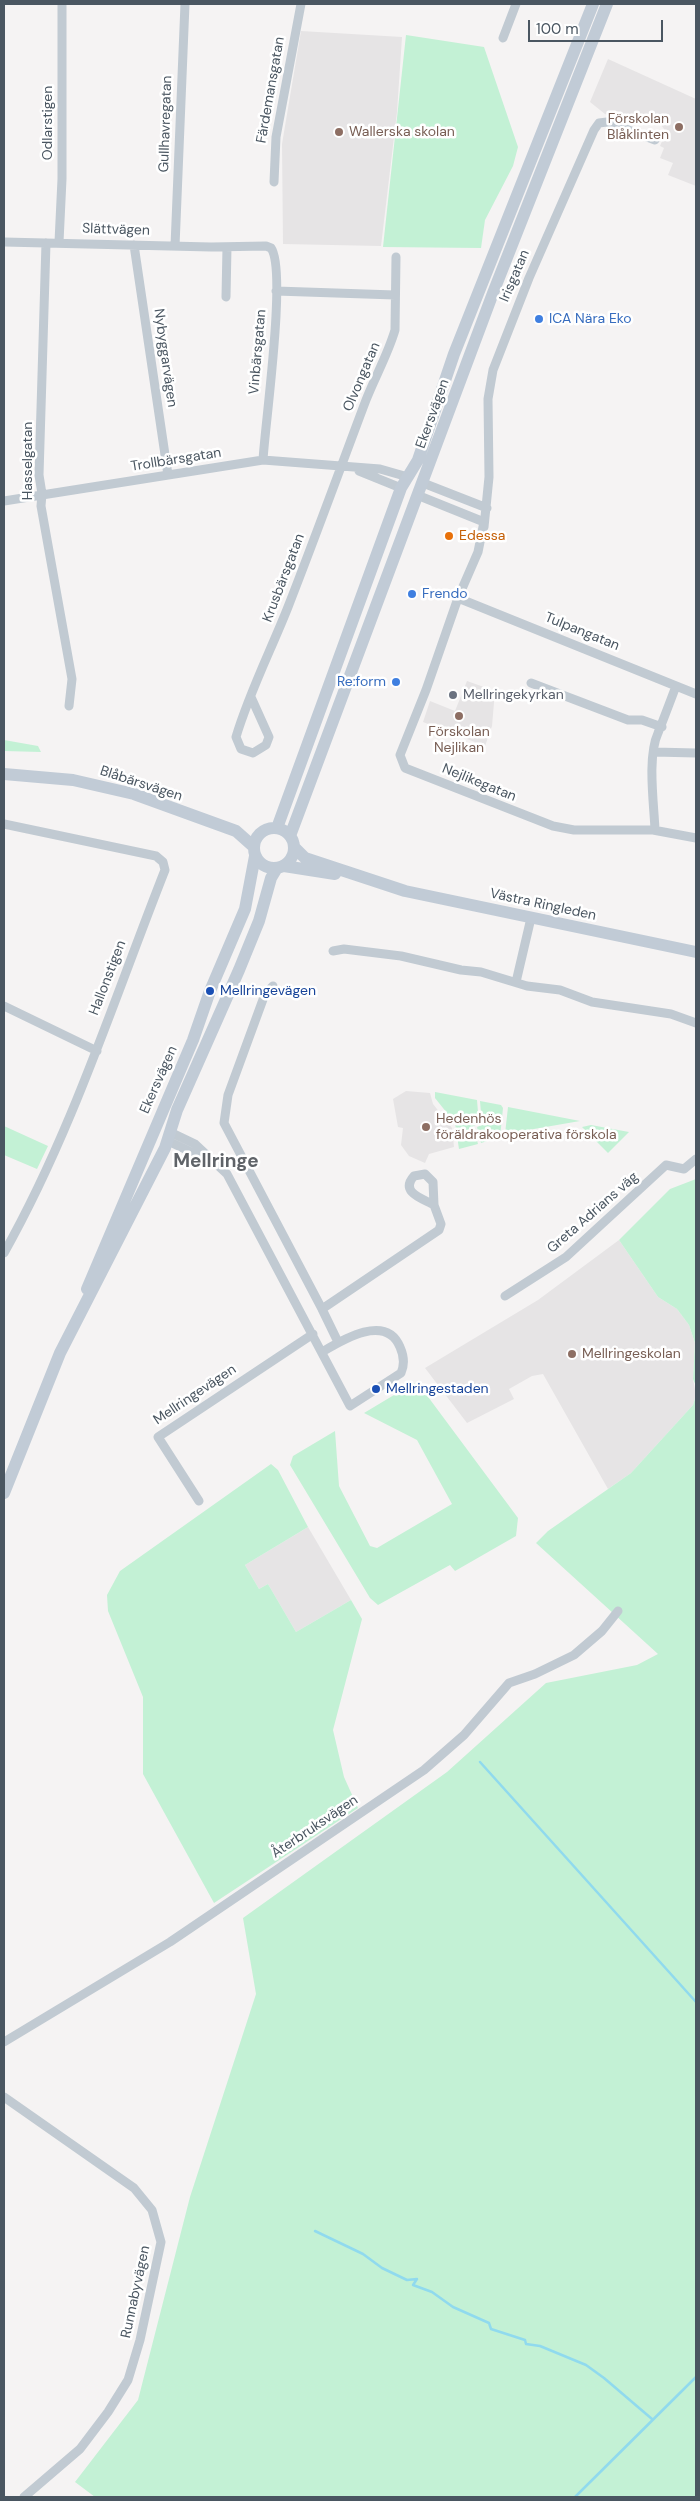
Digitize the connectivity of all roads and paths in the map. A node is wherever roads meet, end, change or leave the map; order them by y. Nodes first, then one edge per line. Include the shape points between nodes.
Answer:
1 (62, 4) edge
2 (185, 4) edge
3 (301, 4) edge
4 (516, 4) edge
5 (592, 4) edge
6 (607, 4) edge
7 (503, 38) dead end
8 (655, 140) dead end
9 (274, 182) dead end
10 (4, 242) edge
11 (59, 242) junction
12 (46, 243) junction
13 (134, 245) junction
14 (175, 246) junction
15 (227, 247) junction
16 (271, 248) joint
17 (396, 257) dead end
18 (276, 292) junction
19 (395, 295) junction
20 (226, 297) dead end
21 (263, 460) junction
22 (341, 468) junction
23 (354, 469) junction
24 (168, 475) junction
25 (408, 477) junction
26 (422, 483) junction
27 (401, 488) junction
28 (42, 494) junction
29 (417, 495) junction
30 (4, 501) edge
31 (486, 514) junction
32 (458, 598) junction
33 (531, 683) dead end
34 (676, 686) junction
35 (696, 694) edge
36 (251, 697) junction
37 (68, 706) dead end
38 (662, 727) junction
39 (654, 752) junction
40 (696, 753) edge
41 (4, 774) edge
42 (4, 824) edge
43 (272, 829) junction
44 (655, 830) junction
45 (236, 831) junction
46 (696, 838) edge
47 (292, 842) junction
48 (254, 852) junction
49 (280, 867) junction
50 (334, 871) junction
51 (530, 918) junction
52 (333, 951) dead end
53 (696, 952) edge
54 (516, 982) junction
55 (273, 986) dead end
56 (4, 1006) edge
57 (696, 1023) edge
58 (97, 1051) junction
59 (154, 1129) junction
60 (169, 1136) junction
61 (696, 1159) edge
62 (434, 1205) dead end
63 (4, 1253) edge
64 (505, 1296) dead end
65 (322, 1309) junction
66 (79, 1312) junction
67 (313, 1334) junction
68 (338, 1342) junction
69 (322, 1352) junction
70 (4, 1493) edge
71 (199, 1502) dead end
72 (618, 1611) dead end
73 (4, 2042) edge
74 (4, 2096) edge
75 (24, 2497) edge

1 - 11 street, Odlarstigen
2 - 14 street, Gullhavregatan
3 - 9 street, Färdemansgatan via 276,137
4 - 7 street
5 - 25 main road, Ekersvägen via 454,354 418,460
6 - 26 main road, Ekersvägen
8 - 31 street, Irisgatan via 604,121 594,130 529,278 493,370 487,413 489,477
10 - 12 street, Slättvägen
11 - 12 street, Slättvägen
11 - 13 street, Slättvägen
12 - 28 street, Hasselgatan
13 - 14 street, Slättvägen
13 - 24 street, Nybyggarvägen
14 - 15 street, Slättvägen
15 - 16 street, Slättvägen
15 - 20 street
16 - 18 street, Vinbärsgatan via 276,261
17 - 19 street, Olvongatan
18 - 19 street
18 - 21 street, Vinbärsgatan
19 - 22 street, Olvongatan via 392,340
21 - 22 street, Trollbärsgatan
21 - 24 street, Trollbärsgatan
22 - 23 street, Trollbärsgatan
22 - 36 street, Krusbärsgatan
23 - 25 street, Trollbärsgatan via 380,469
23 - 27 street, Trollbärsgatan
24 - 28 street, Trollbärsgatan
25 - 26 main road
25 - 27 main road, Ekersvägen
26 - 29 main road, Ekersvägen
26 - 31 street
27 - 29 main road
27 - 43 main road, Ekersvägen
28 - 30 street, Trollbärsgatan
28 - 37 street, Hasselgatan via 41,506 72,679
29 - 31 street
29 - 47 main road, Ekersvägen
31 - 32 street, Nejlikegatan via 482,540
32 - 34 street, Tulpangatan
32 - 44 street, Nejlikegatan via 400,754 405,768 553,826 574,830
33 - 38 street via 628,720 642,720
34 - 35 street, Tulpangatan
34 - 38 street
36 - 36 street, Krusbärsgatan via 269,737 266,745 253,753 241,749 236,738
38 - 39 street via 657,734
39 - 40 street
39 - 44 street
41 - 45 main road, Blåbärsvägen via 101,785
42 - 58 street, Hallonstigen via 156,856 163,862 165,870
43 - 45 main road, Blåbärsvägen
43 - 47 main road
43 - 48 main road via 257,836
44 - 46 street, Nejlikegatan
45 - 48 main road, Blåbärsvägen
47 - 49 main road via 293,856
47 - 50 main road, Västra Ringleden via 305,858
48 - 49 main road via 266,868
48 - 59 main road, Ekersvägen via 245,909
49 - 50 main road, Västra Ringleden
49 - 60 main road, Ekersvägen via 271,878 259,921 187,1085
50 - 51 main road, Västra Ringleden
51 - 53 main road, Västra Ringleden
51 - 54 street
52 - 54 street via 344,948 401,956
54 - 57 street via 560,990 607,1006 671,1014
55 - 65 street via 265,994 228,1095 224,1123
56 - 58 street
58 - 63 street, Hallonstigen via 60,1140
59 - 60 main road
59 - 66 main road, Ekersvägen via 93,1269
60 - 66 main road, Ekersvägen via 156,1169
60 - 67 street via 195,1144 228,1174
61 - 64 street, Greta Adrians väg via 684,1169 666,1165 566,1257
62 - 65 street via 440,1216 439,1230
65 - 68 street
66 - 70 main road, Ekersvägen
67 - 69 street
67 - 71 street, Mellringevägen via 158,1437
68 - 69 street
68 - 69 street via 360,1332 388,1334 398,1342 404,1366 350,1406
72 - 73 street, Återbruksvägen via 602,1631 574,1654 509,1683 464,1735 424,1770 170,1942
74 - 75 street, Runnabyvägen via 134,2188 152,2210 161,2242 138,2347 124,2387 80,2449

